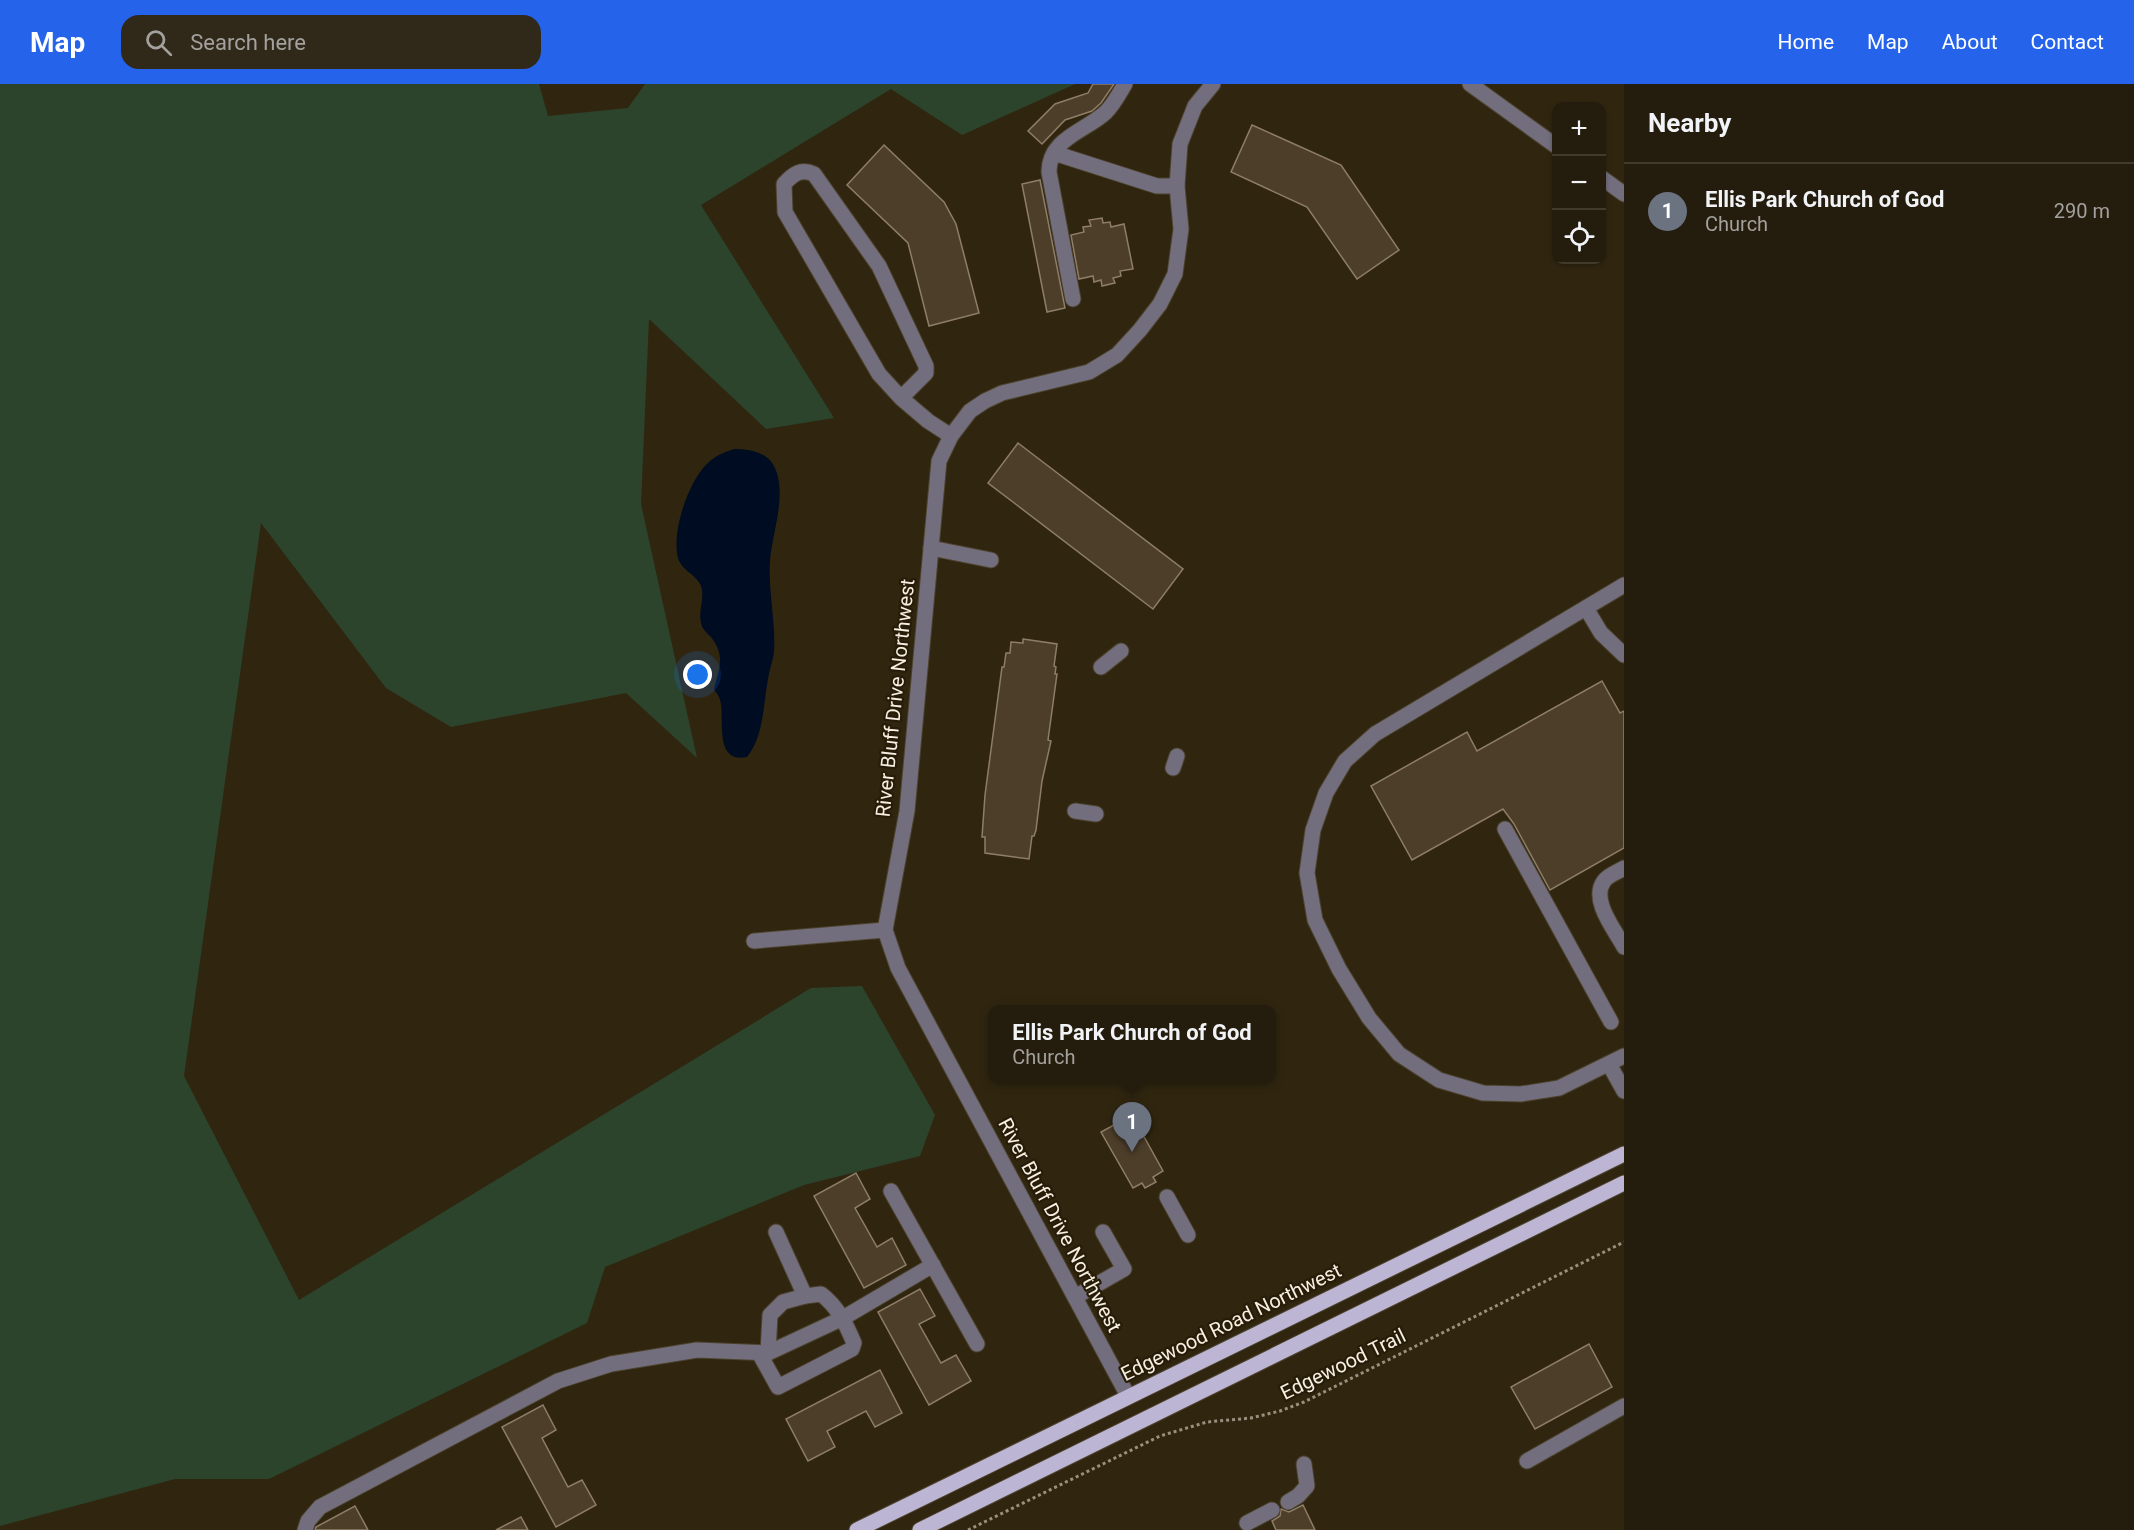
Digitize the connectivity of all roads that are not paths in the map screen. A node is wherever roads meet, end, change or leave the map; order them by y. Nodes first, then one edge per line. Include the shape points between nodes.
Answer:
1 (1125, 84) edge
2 (1213, 84) edge
3 (1470, 84) edge
4 (1552, 142) edge
5 (1054, 153) junction
6 (1606, 181) edge
7 (1177, 186) junction
8 (1624, 194) edge
9 (1073, 299) dead end
10 (901, 398) junction
11 (951, 436) junction
12 (931, 548) junction
13 (991, 560) dead end
14 (1624, 585) edge
15 (1586, 608) junction
16 (1121, 651) dead end
17 (1624, 655) edge
18 (1101, 667) dead end
19 (1075, 811) dead end
20 (1096, 814) dead end
21 (1505, 829) dead end
22 (1624, 868) edge
23 (885, 930) junction
24 (754, 941) dead end
25 (1624, 947) edge
26 (1611, 1022) dead end
27 (1624, 1056) edge
28 (1609, 1064) junction
29 (1624, 1091) edge
30 (1624, 1154) edge
31 (1624, 1183) edge
32 (891, 1191) dead end
33 (1167, 1197) dead end
34 (776, 1232) dead end
35 (1103, 1232) dead end
36 (1188, 1234) dead end
37 (933, 1265) junction
38 (805, 1296) junction
39 (1075, 1297) junction
40 (843, 1318) junction
41 (976, 1344) dead end
42 (764, 1353) junction
43 (1128, 1396) junction
44 (1624, 1406) edge
45 (1527, 1461) dead end
46 (1304, 1464) dead end
47 (1288, 1502) dead end
48 (1272, 1510) dead end
49 (1247, 1523) dead end
50 (305, 1530) edge
51 (857, 1530) edge
52 (920, 1530) edge

1 - 5 street via 1108,110 1070,135
2 - 7 street, River Bluff Drive Northwest via 1195,106 1180,144
3 - 4 street
5 - 7 street via 1157,186
5 - 9 street via 1049,172
6 - 8 street
7 - 11 street, River Bluff Drive Northwest via 1181,229 1175,274 1160,304 1140,330 1117,355 1089,372 1002,393 985,401 970,411
10 - 10 street via 879,374 785,212 784,184 799,172 814,174 879,266 926,366 926,373
10 - 11 street
11 - 12 street, River Bluff Drive Northwest via 939,461
12 - 13 street
12 - 23 street, River Bluff Drive Northwest via 907,812
14 - 15 street
15 - 17 street via 1601,633
15 - 28 street via 1376,734 1345,761 1326,793 1313,830 1307,873 1316,920 1339,969 1369,1018 1399,1054 1439,1080 1483,1092 1521,1094 1559,1088
16 - 18 street
19 - 20 street
21 - 26 street
22 - 25 street via 1604,879 1599,891 1601,905
23 - 24 street
23 - 39 street, River Bluff Drive Northwest via 898,968
27 - 28 street
28 - 29 street
30 - 43 main road, Edgewood Road Northwest
31 - 52 main road
32 - 37 street
33 - 36 street
34 - 38 street
35 - 39 street via 1124,1269
37 - 40 street
37 - 41 street
38 - 40 street via 821,1294
38 - 42 street via 783,1302 770,1315
39 - 43 street, River Bluff Drive Northwest
40 - 42 street
40 - 42 street via 854,1343 852,1349 778,1387
42 - 50 street via 697,1350 611,1364 558,1381 405,1470 320,1507
43 - 51 main road, Edgewood Road Northwest
44 - 45 street
46 - 47 street via 1307,1486
48 - 49 street

